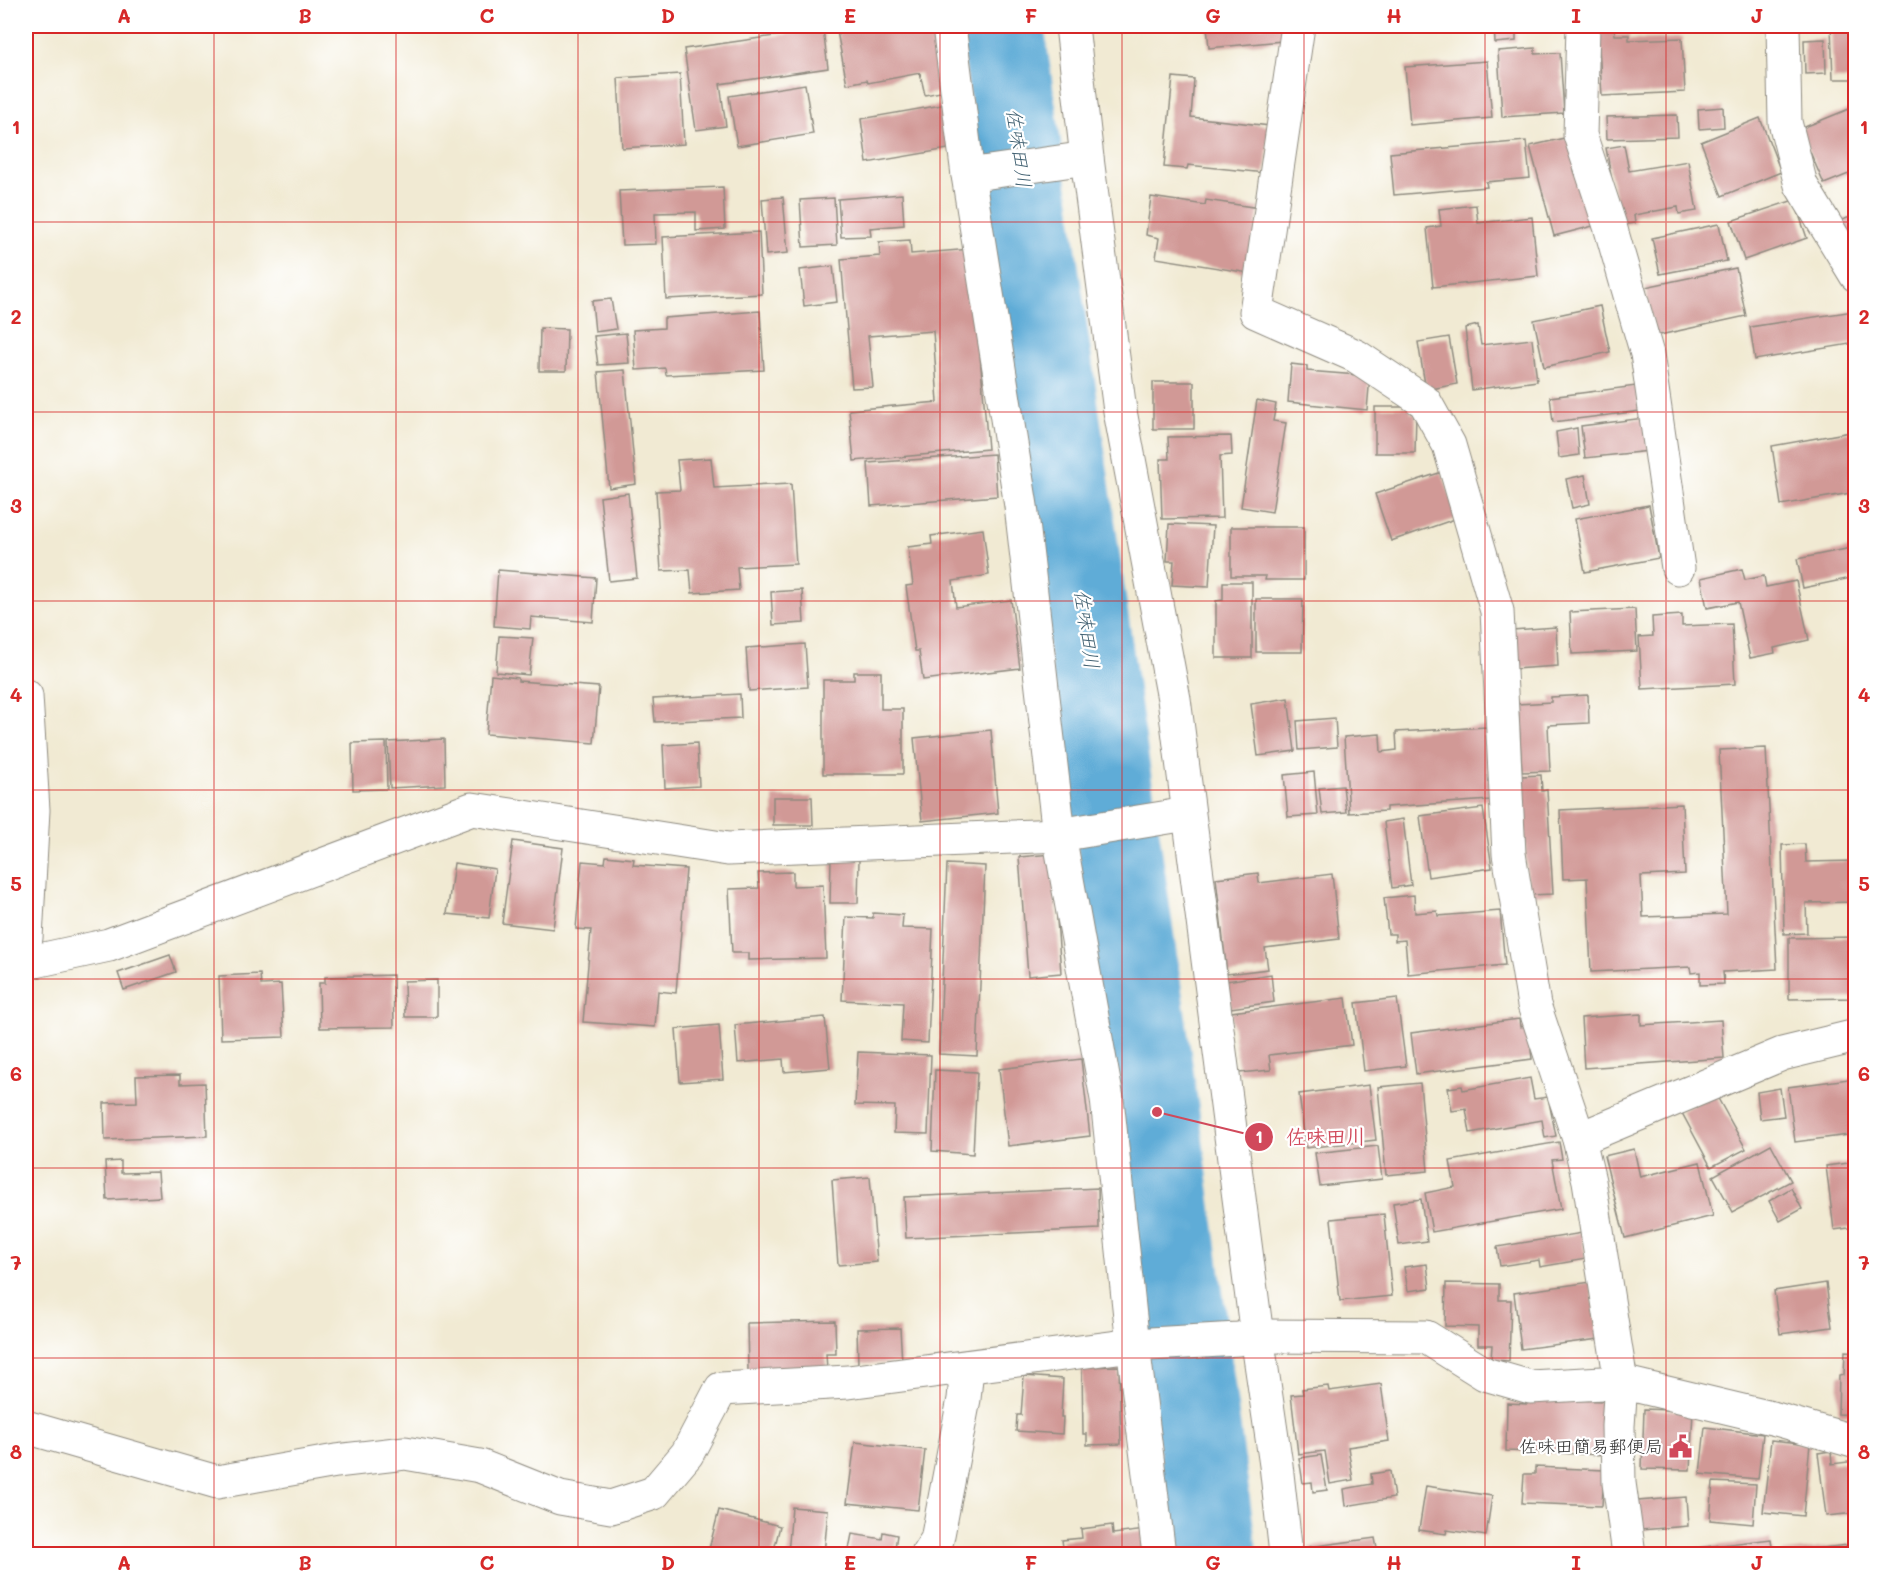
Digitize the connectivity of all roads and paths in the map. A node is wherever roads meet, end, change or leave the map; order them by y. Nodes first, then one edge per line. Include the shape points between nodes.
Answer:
1 (948, 26) edge
2 (1072, 26) edge
3 (1298, 26) edge
4 (1583, 26) edge
5 (1783, 26) edge
6 (1080, 159) junction
7 (974, 174) junction
8 (1856, 275) edge
9 (1678, 568) dead end
10 (26, 696) edge
11 (1176, 816) junction
12 (1066, 834) junction
13 (26, 938) edge
14 (26, 963) edge
15 (1856, 1036) edge
16 (1579, 1139) junction
17 (1248, 1337) junction
18 (1139, 1346) junction
19 (967, 1367) junction
20 (1621, 1382) junction
21 (26, 1427) edge
22 (1856, 1442) edge
23 (928, 1554) edge
24 (1159, 1554) edge
25 (1286, 1554) edge
26 (1629, 1554) edge

1 - 7 street
2 - 6 street
3 - 16 street via 1256,312 1356,356 1425,402 1449,445 1497,611 1509,854 1534,1005
4 - 9 street via 1580,135 1647,354
5 - 8 street via 1785,122 1801,185
6 - 7 street
6 - 11 street via 1120,411 1174,699
7 - 12 street
10 - 13 street via 33,810
11 - 12 street
11 - 17 street
12 - 14 street via 728,849 472,809 110,945
12 - 18 street via 1107,1099
15 - 16 street via 1782,1054
16 - 20 street
17 - 18 street
17 - 20 street via 1426,1337 1485,1374 1530,1387
17 - 25 street via 1276,1465
18 - 19 street
18 - 24 street
19 - 21 street via 848,1382 721,1389 687,1454 654,1493 611,1507 560,1498 480,1466 405,1453 217,1482
19 - 23 street via 937,1540
20 - 22 street
20 - 26 street via 1619,1483

